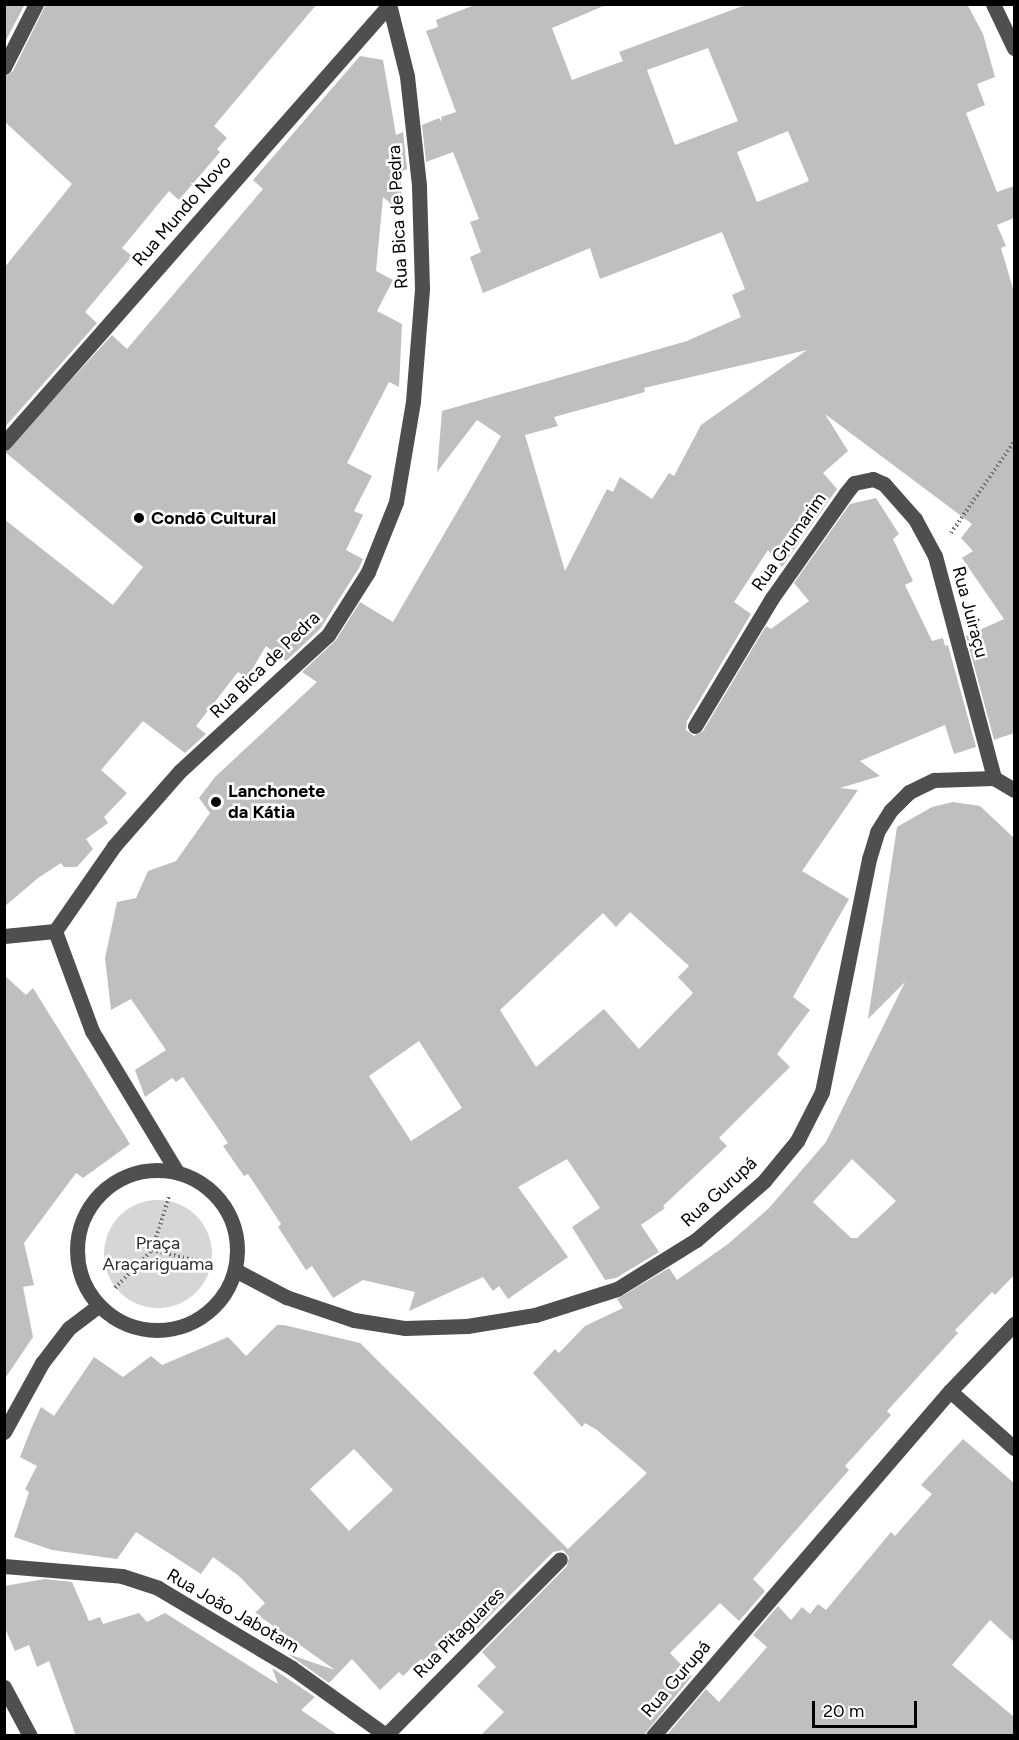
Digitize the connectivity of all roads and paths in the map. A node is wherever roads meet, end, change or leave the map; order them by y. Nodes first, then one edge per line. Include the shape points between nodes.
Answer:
1 (36, 4) edge
2 (993, 4) edge
3 (389, 5) edge
4 (1014, 48) edge
5 (4, 67) edge
6 (1014, 442) edge
7 (4, 443) edge
8 (935, 556) junction
9 (694, 726) dead end
10 (994, 778) junction
11 (1014, 790) edge
12 (55, 931) junction
13 (4, 936) edge
14 (177, 1172) junction
15 (152, 1250) junction
16 (236, 1270) junction
17 (98, 1306) junction
18 (1014, 1324) edge
19 (950, 1391) junction
20 (4, 1432) edge
21 (1014, 1448) edge
22 (560, 1559) dead end
23 (4, 1566) edge
24 (4, 1687) edge
25 (386, 1735) edge
26 (30, 1736) edge
27 (653, 1736) edge

1 - 5 street
2 - 4 street
3 - 7 street, Rua Mundo Novo
3 - 12 street, Rua Bica de Pedra via 407,76 419,185 422,288 414,401 396,502 368,572 328,635 180,771 114,846
6 - 8 path, Rua Juiraçu
8 - 9 street, Rua Grumarim via 915,519 884,484 873,479 854,483 772,598
8 - 10 street, Rua Juiraçu
10 - 11 street
10 - 16 street, Rua Gurupá via 934,780 909,792 886,818 869,859 822,1092 796,1141 764,1181 696,1240 616,1289 535,1315 467,1326 405,1328 354,1320 286,1297
12 - 13 street
12 - 14 street via 92,1031
14 - 15 path
14 - 16 street via 200,1182 220,1198 232,1220 238,1245
14 - 17 street via 147,1170 119,1179 96,1197 81,1222 77,1262 82,1281
15 - 16 path
15 - 17 path
16 - 17 street via 226,1292 210,1311 189,1324 165,1330 140,1329 117,1320
17 - 20 street via 69,1328 42,1363
18 - 19 street, Rua Gurupá
19 - 21 street
19 - 27 street, Rua Gurupá
22 - 25 street, Rua Pitaguares
23 - 25 street, Rua João Jabotam via 122,1576 158,1588 292,1668
24 - 26 street

